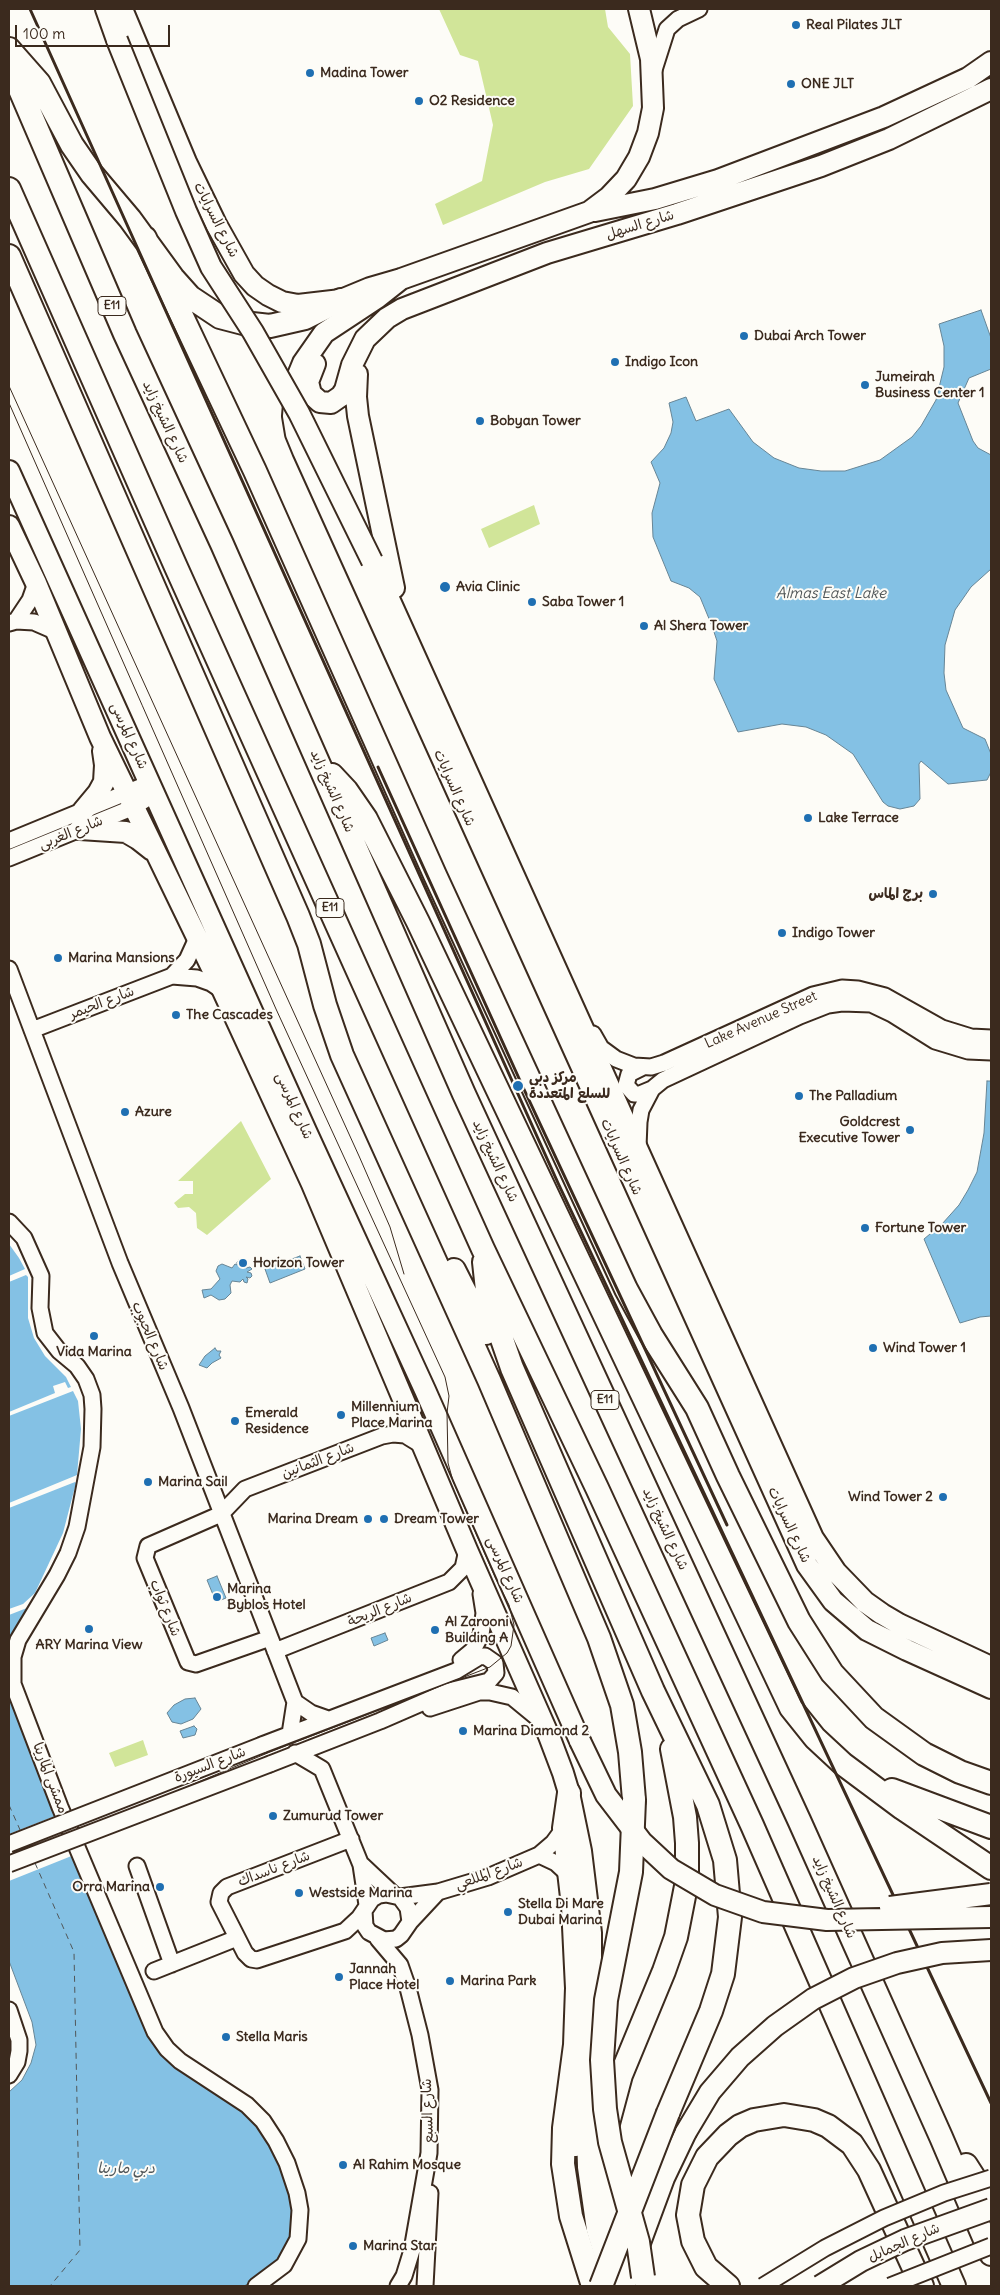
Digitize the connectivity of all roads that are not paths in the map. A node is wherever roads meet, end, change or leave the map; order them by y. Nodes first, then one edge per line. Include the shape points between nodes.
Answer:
1 (106, 9) edge
2 (122, 9) edge
3 (639, 9) edge
4 (669, 9) edge
5 (682, 9) edge
6 (699, 9) edge
7 (9, 49) edge
8 (991, 62) edge
9 (9, 64) edge
10 (652, 82) junction
11 (991, 89) edge
12 (991, 103) edge
13 (922, 124) junction
14 (9, 189) edge
15 (589, 212) junction
16 (145, 238) junction
17 (9, 256) edge
18 (401, 279) junction
19 (341, 300) junction
20 (364, 306) junction
21 (365, 339) junction
22 (9, 471) edge
23 (9, 526) edge
24 (36, 583) junction
25 (12, 622) edge
26 (402, 629) junction
27 (57, 632) junction
28 (100, 737) junction
29 (321, 766) junction
30 (151, 786) junction
31 (131, 800) junction
32 (82, 820) junction
33 (9, 842) edge
34 (157, 855) junction
35 (9, 858) edge
36 (197, 938) junction
37 (541, 957) junction
38 (9, 969) edge
39 (172, 976) junction
40 (223, 992) junction
41 (574, 1011) junction
42 (32, 1030) junction
43 (991, 1038) edge
44 (991, 1052) edge
45 (643, 1067) junction
46 (652, 1089) junction
47 (639, 1153) junction
48 (408, 1198) junction
49 (9, 1222) edge
50 (484, 1249) junction
51 (423, 1446) junction
52 (552, 1461) junction
53 (776, 1479) junction
54 (221, 1514) junction
55 (467, 1550) junction
56 (477, 1573) junction
57 (273, 1645) junction
58 (991, 1667) edge
59 (412, 1687) junction
60 (991, 1688) edge
61 (653, 1691) junction
62 (295, 1702) junction
63 (328, 1720) junction
64 (380, 1721) junction
65 (543, 1723) junction
66 (290, 1734) junction
67 (328, 1741) junction
68 (295, 1753) junction
69 (322, 1769) junction
70 (859, 1775) junction
71 (991, 1784) edge
72 (569, 1793) junction
73 (991, 1827) edge
74 (564, 1828) junction
75 (351, 1839) junction
76 (9, 1844) edge
77 (539, 1855) junction
78 (9, 1864) edge
79 (361, 1865) junction
80 (137, 1866) dead end
81 (991, 1868) edge
82 (569, 1876) junction
83 (438, 1892) junction
84 (991, 1894) edge
85 (397, 1896) junction
86 (366, 1908) junction
87 (991, 1917) edge
88 (814, 1919) junction
89 (410, 1922) junction
90 (344, 1931) junction
91 (401, 1935) junction
92 (374, 1936) junction
93 (237, 1938) junction
94 (991, 1950) edge
95 (172, 1964) junction
96 (400, 1965) junction
97 (154, 1971) dead end
98 (9, 2010) edge
99 (9, 2075) edge
100 (586, 2099) junction
101 (941, 2136) junction
102 (430, 2153) junction
103 (991, 2178) edge
104 (991, 2204) edge
105 (991, 2209) edge
106 (578, 2236) junction
107 (991, 2246) edge
108 (991, 2254) edge
109 (401, 2281) edge
110 (425, 2285) edge
111 (256, 2286) edge
112 (593, 2286) edge
113 (601, 2286) edge
114 (615, 2286) edge
115 (624, 2286) edge
116 (643, 2286) edge
117 (728, 2286) edge
118 (763, 2286) edge
119 (820, 2286) edge
120 (890, 2286) edge
121 (922, 2286) edge
122 (954, 2286) edge

1 - 26 main road, شارع السرايات, bridge via 208,260 300,413
2 - 19 main road, شارع السرايات via 186,162 244,274 254,286 282,302 298,305
3 - 10 main road, شارع السرايات via 651,59
4 - 5 street
6 - 10 street via 678,19 668,29 656,60
7 - 16 highway via 39,83 72,145 92,174
8 - 15 main road via 968,78 884,117 718,180
9 - 29 highway, شارع الشيخ زايد / E11 via 125,334
10 - 15 main road, شارع السرايات via 653,108 639,157 626,179
11 - 13 main road, شارع السهل
12 - 13 main road, شارع السهل
13 - 21 main road, شارع السهل via 813,169 495,272 402,309 386,318
14 - 50 highway, E11
15 - 18 main road, شارع السرايات
16 - 19 highway via 172,278 190,297 210,311 232,320 279,325 305,318
16 - 71 highway via 255,471 439,883 626,1289 697,1408 805,1633 845,1689 890,1731 942,1764
17 - 48 highway via 298,916 342,1055
18 - 19 main road, شارع السرايات
18 - 20 main road, شارع السرايات
20 - 21 main road via 327,345 314,366 308,382 314,398 325,403 342,396
20 - 37 main road, شارع السرايات via 324,333 303,363 293,398 296,434
21 - 26 main road, شارع السرايات via 356,397
22 - 30 main road, شارع المرسى
23 - 24 main road, شارع المرسى
24 - 25 street via 30,600
24 - 27 main road, شارع المرسى
25 - 27 street via 34,622
26 - 37 main road, شارع السرايات
27 - 28 main road, شارع المرسى
28 - 31 main road, شارع المرسى
28 - 32 main road via 105,765 104,782
29 - 70 highway via 362,811 418,922 781,1691 815,1738
29 - 101 highway, شارع الشيخ زايد / E11 via 464,1094
30 - 31 street, شارع الغربى
30 - 88 main road, شارع المرسى, bridge via 596,1777 642,1842 671,1869 700,1888 763,1912
31 - 32 street, شارع الغربى
31 - 34 main road, شارع المرسى
32 - 33 street, شارع الغربى
32 - 34 main road via 126,832
32 - 35 street, شارع الغربى
34 - 36 main road, شارع المرسى
36 - 39 street, شارع الحيمر via 187,960
36 - 40 main road, شارع المرسى
37 - 41 main road, شارع السرايات
37 - 53 main road, شارع السرايات
38 - 42 street, شارع الحبوب
39 - 40 street, شارع الحيمر via 197,978
39 - 42 street, شارع الحيمر
40 - 51 main road, شارع المرسى via 312,1184
41 - 45 street, Lake Avenue Street via 585,1020 608,1054 625,1063
41 - 47 main road, شارع السرايات
42 - 54 street, شارع الحبوب via 120,1263
43 - 45 street, Lake Avenue Street via 971,1037 942,1028 885,996 842,988 813,995 664,1063
44 - 46 street, Lake Avenue Street via 968,1051 935,1041 871,1004 842,1003 800,1016 669,1076
45 - 46 street via 628,1074 626,1085 634,1094
46 - 47 street, Lake Avenue Street via 638,1122
47 - 53 main road, شارع السرايات via 728,1347
48 - 52 highway via 428,1224 463,1287 515,1398
48 - 116 highway, bridge via 567,1561 615,1682 627,1729 633,1776 632,1856 607,1994 602,2060 610,2142 638,2242
49 - 111 street, ممشى المارينا via 24,1238 41,1276 40,1308 45,1332 86,1380 93,1409 92,1448 77,1527 57,1575 18,1640 13,1684 60,1807 154,2032 180,2061 247,2105 263,2121 286,2163 300,2210 298,2239 284,2265
50 - 52 highway via 485,1281 493,1316
50 - 122 highway, E11 via 752,1825
51 - 54 street, شارع الثمانين via 405,1435 382,1436 246,1489
51 - 55 main road, شارع المرسى
52 - 61 highway
53 - 58 main road, شارع السرايات via 799,1510 820,1550 850,1588 899,1624
53 - 60 main road, شارع السرايات via 806,1565 823,1590 850,1617 887,1640
54 - 57 street, شارع الحبوب
54 - 57 street, شارع ثواب via 152,1544 146,1549 145,1558 185,1658 192,1663
55 - 56 main road, شارع المرسى
55 - 57 street, شارع الريحة via 463,1568 449,1582
56 - 59 street, شارع السيورة via 484,1613 478,1643 464,1658
56 - 65 main road, شارع المرسى
57 - 62 street, شارع الحبوب
59 - 63 street, شارع السيورة
59 - 64 street, شارع السيورة via 456,1671 479,1657 491,1658 496,1668 489,1682 449,1691
61 - 113 highway, bridge via 715,1823 725,1860 730,1898 727,1956 718,1993
61 - 114 highway via 681,1791 688,1843 687,1881 676,1937 621,2075 606,2131 605,2183 613,2226
62 - 63 street
62 - 66 street
63 - 66 street, شارع السيورة
64 - 65 street, شارع السيورة via 479,1692 490,1692 512,1697
64 - 67 street, شارع السيورة
65 - 72 main road, شارع المرسى
66 - 76 street, شارع السيورة, bridge
67 - 68 street, شارع السيورة
67 - 69 street
68 - 69 street
68 - 78 street, شارع السيورة, bridge
69 - 75 street
70 - 73 highway
70 - 81 highway
72 - 74 highway
72 - 100 main road, شارع المرسى via 581,1851 591,1933
74 - 77 street, شارع المللعي
74 - 82 highway
75 - 79 street
75 - 93 street, شارع ناسداك via 223,1890 219,1902
77 - 82 street, شارع المللعي via 556,1863
77 - 83 street, شارع المللعي via 488,1877
79 - 85 street
79 - 86 street
80 - 95 street
82 - 106 highway via 575,1923 577,2004 563,2164 567,2199
83 - 85 street, شارع المللعي
83 - 89 street, شارع المللعي
84 - 88 main road, bridge
85 - 86 street via 379,1895
85 - 89 street via 408,1908
86 - 90 street, شارع ناسداك
86 - 92 street via 365,1926
87 - 88 main road, bridge
89 - 91 street
90 - 92 street, شارع ناسداك
90 - 93 street, شارع ناسداك via 257,1960 245,1954
91 - 92 street via 390,1940
91 - 96 street, شارع السبع
92 - 96 street, شارع السبع
93 - 95 street
94 - 115 main road, bridge via 964,1950 920,1957 875,1970 813,2000 757,2041 710,2092 686,2132 664,2178
95 - 97 street
96 - 102 street, شارع السبع via 426,2068
98 - 99 street via 19,2040 17,2062
100 - 106 highway via 575,2157
100 - 114 main road, شارع المرسى via 586,2144 593,2210
101 - 104 highway via 962,2160
101 - 108 highway, شارع الشيخ زايد / E11
102 - 109 street, شارع السبع via 412,2250
102 - 110 street
103 - 118 street, bridge via 884,2218 825,2248
105 - 119 main road, شارع الجمايل, bridge via 905,2240
106 - 112 highway
107 - 120 street, bridge
109 - 110 street via 408,2275 418,2276
117 - 121 highway via 713,2275 701,2259 690,2230 688,2215 693,2184 716,2145 740,2126 784,2115 828,2126 841,2134 862,2156

